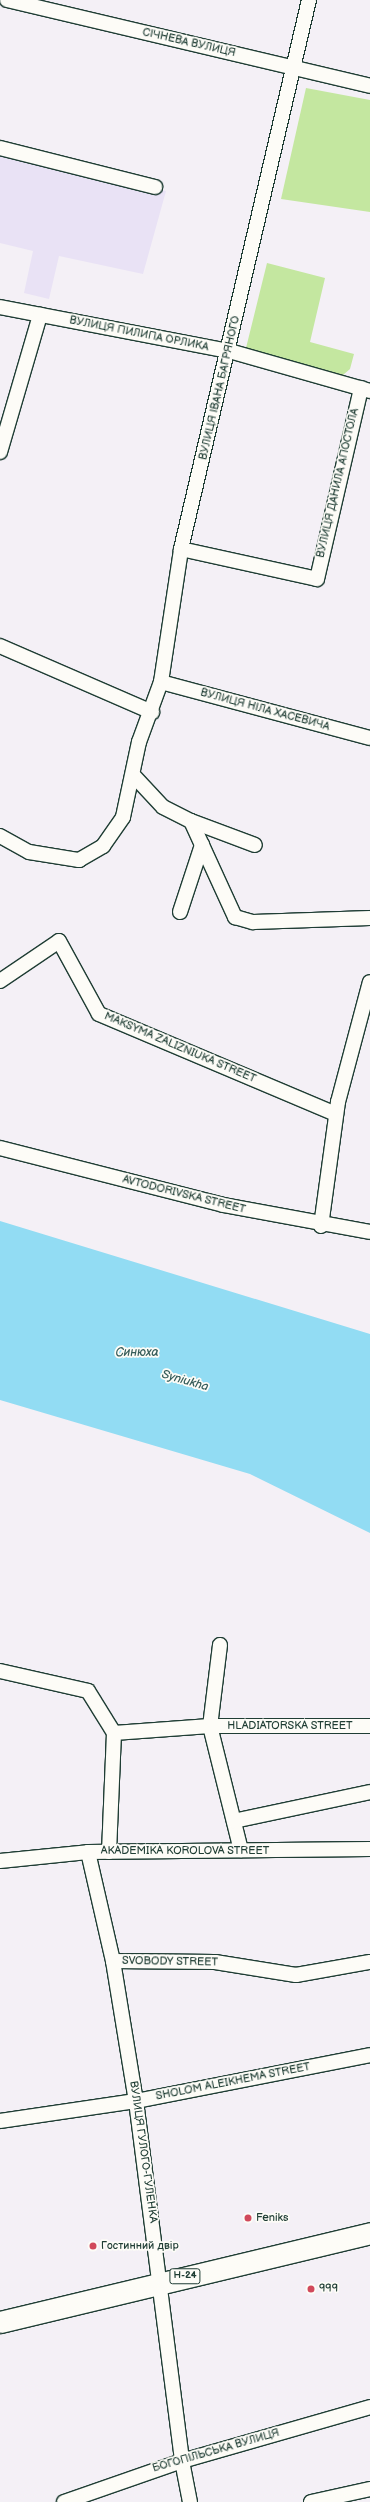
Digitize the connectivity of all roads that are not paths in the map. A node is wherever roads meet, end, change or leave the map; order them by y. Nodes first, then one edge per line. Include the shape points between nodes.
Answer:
1 (7, 0) edge
2 (310, 0) edge
3 (295, 68) junction
4 (370, 86) edge
5 (0, 148) edge
6 (155, 187) dead end
7 (0, 307) edge
8 (40, 315) junction
9 (229, 351) junction
10 (365, 390) edge
11 (0, 452) edge
12 (181, 549) junction
13 (0, 646) edge
14 (161, 682) junction
15 (152, 712) junction
16 (370, 738) edge
17 (134, 776) junction
18 (191, 821) junction
19 (0, 836) edge
20 (202, 845) junction
21 (254, 845) dead end
22 (180, 912) dead end
23 (370, 918) edge
24 (0, 981) edge
25 (370, 982) edge
26 (336, 1114) junction
27 (0, 1148) edge
28 (321, 1226) junction
29 (370, 1232) edge
30 (220, 1645) dead end
31 (0, 1672) edge
32 (210, 1726) junction
33 (370, 1726) edge
34 (114, 1733) junction
35 (370, 1792) edge
36 (234, 1821) junction
37 (370, 1849) edge
38 (241, 1850) junction
39 (88, 1852) junction
40 (108, 1852) junction
41 (0, 1861) edge
42 (113, 1961) junction
43 (370, 1962) edge
44 (370, 2055) edge
45 (136, 2101) junction
46 (0, 2121) edge
47 (370, 2233) edge
48 (162, 2282) junction
49 (0, 2322) edge
50 (370, 2407) edge
51 (182, 2461) junction
52 (370, 2489) edge
53 (331, 2500) edge
54 (64, 2502) edge
55 (190, 2502) edge
56 (311, 2502) edge

1 - 3 street, СІЧНЕВА ВУЛИЦЯ
2 - 3 street, ВУЛИЦЯ ІВАНА БАГРЯНОГО
3 - 4 street, СІЧНЕВА ВУЛИЦЯ
3 - 9 street, ВУЛИЦЯ ІВАНА БАГРЯНОГО
5 - 6 street
7 - 8 street, ВУЛИЦЯ ПИЛИПА ОРЛИКА
8 - 9 street, ВУЛИЦЯ ПИЛИПА ОРЛИКА
8 - 11 street
9 - 10 street, ВУЛИЦЯ ПИЛИПА ОРЛИКА
9 - 12 street, ВУЛИЦЯ ІВАНА БАГРЯНОГО
10 - 12 street, ВУЛИЦЯ ДАНИЛА АПОСТОЛА via 317,578
12 - 14 street, ВУЛИЦЯ ІВАНА БАГРЯНОГО
13 - 15 street
14 - 15 street, ВУЛИЦЯ ІВАНА БАГРЯНОГО
14 - 16 street, ВУЛИЦЯ НІЛА ХАСЕВИЧА
15 - 17 street, ВУЛИЦЯ ІВАНА БАГРЯНОГО via 139,742
17 - 18 street via 163,807
17 - 19 street, ВУЛИЦЯ ІВАНА БАГРЯНОГО via 123,817 103,846 79,860 29,852
18 - 20 street
18 - 21 street
20 - 22 street
20 - 23 street via 235,917 253,922
24 - 26 street, MAKSYMA ZALIZNIUKA STREET via 59,941 99,1014
25 - 26 street
26 - 28 street
27 - 28 street, AVTODORIVSKA STREET via 223,1205
28 - 29 street, AVTODORIVSKA STREET
30 - 32 street, HLADIATORSKA STREET
31 - 34 street via 88,1690
32 - 33 street, HLADIATORSKA STREET
32 - 34 street, HLADIATORSKA STREET
32 - 36 street
34 - 40 street
35 - 36 street
36 - 38 street
37 - 38 street, AKADEMIKA KOROLOVA STREET
38 - 40 street, AKADEMIKA KOROLOVA STREET
39 - 40 street, AKADEMIKA KOROLOVA STREET
39 - 41 street, AKADEMIKA KOROLOVA STREET
39 - 42 street, ВУЛИЦЯ ГУЛОГО-ГУЛЕНКА
42 - 43 street, SVOBODY STREET via 215,1962 296,1975
42 - 45 street, ВУЛИЦЯ ГУЛОГО-ГУЛЕНКА
44 - 45 street, SHOLOM ALEIKHEMA STREET
45 - 46 street, SHOLOM ALEIKHEMA STREET
45 - 48 street, ВУЛИЦЯ ГУЛОГО-ГУЛЕНКА
47 - 48 main road, Н-24
48 - 49 main road, Н-24
48 - 51 street, ВУЛИЦЯ ГУЛОГО-ГУЛЕНКА
50 - 51 street, БОГОПІЛЬСЬКА ВУЛИЦЯ
51 - 54 street, БОГОПІЛЬСЬКА ВУЛИЦЯ
51 - 55 street, ВУЛИЦЯ ГУЛОГО-ГУЛЕНКА
52 - 53 street
53 - 56 street

